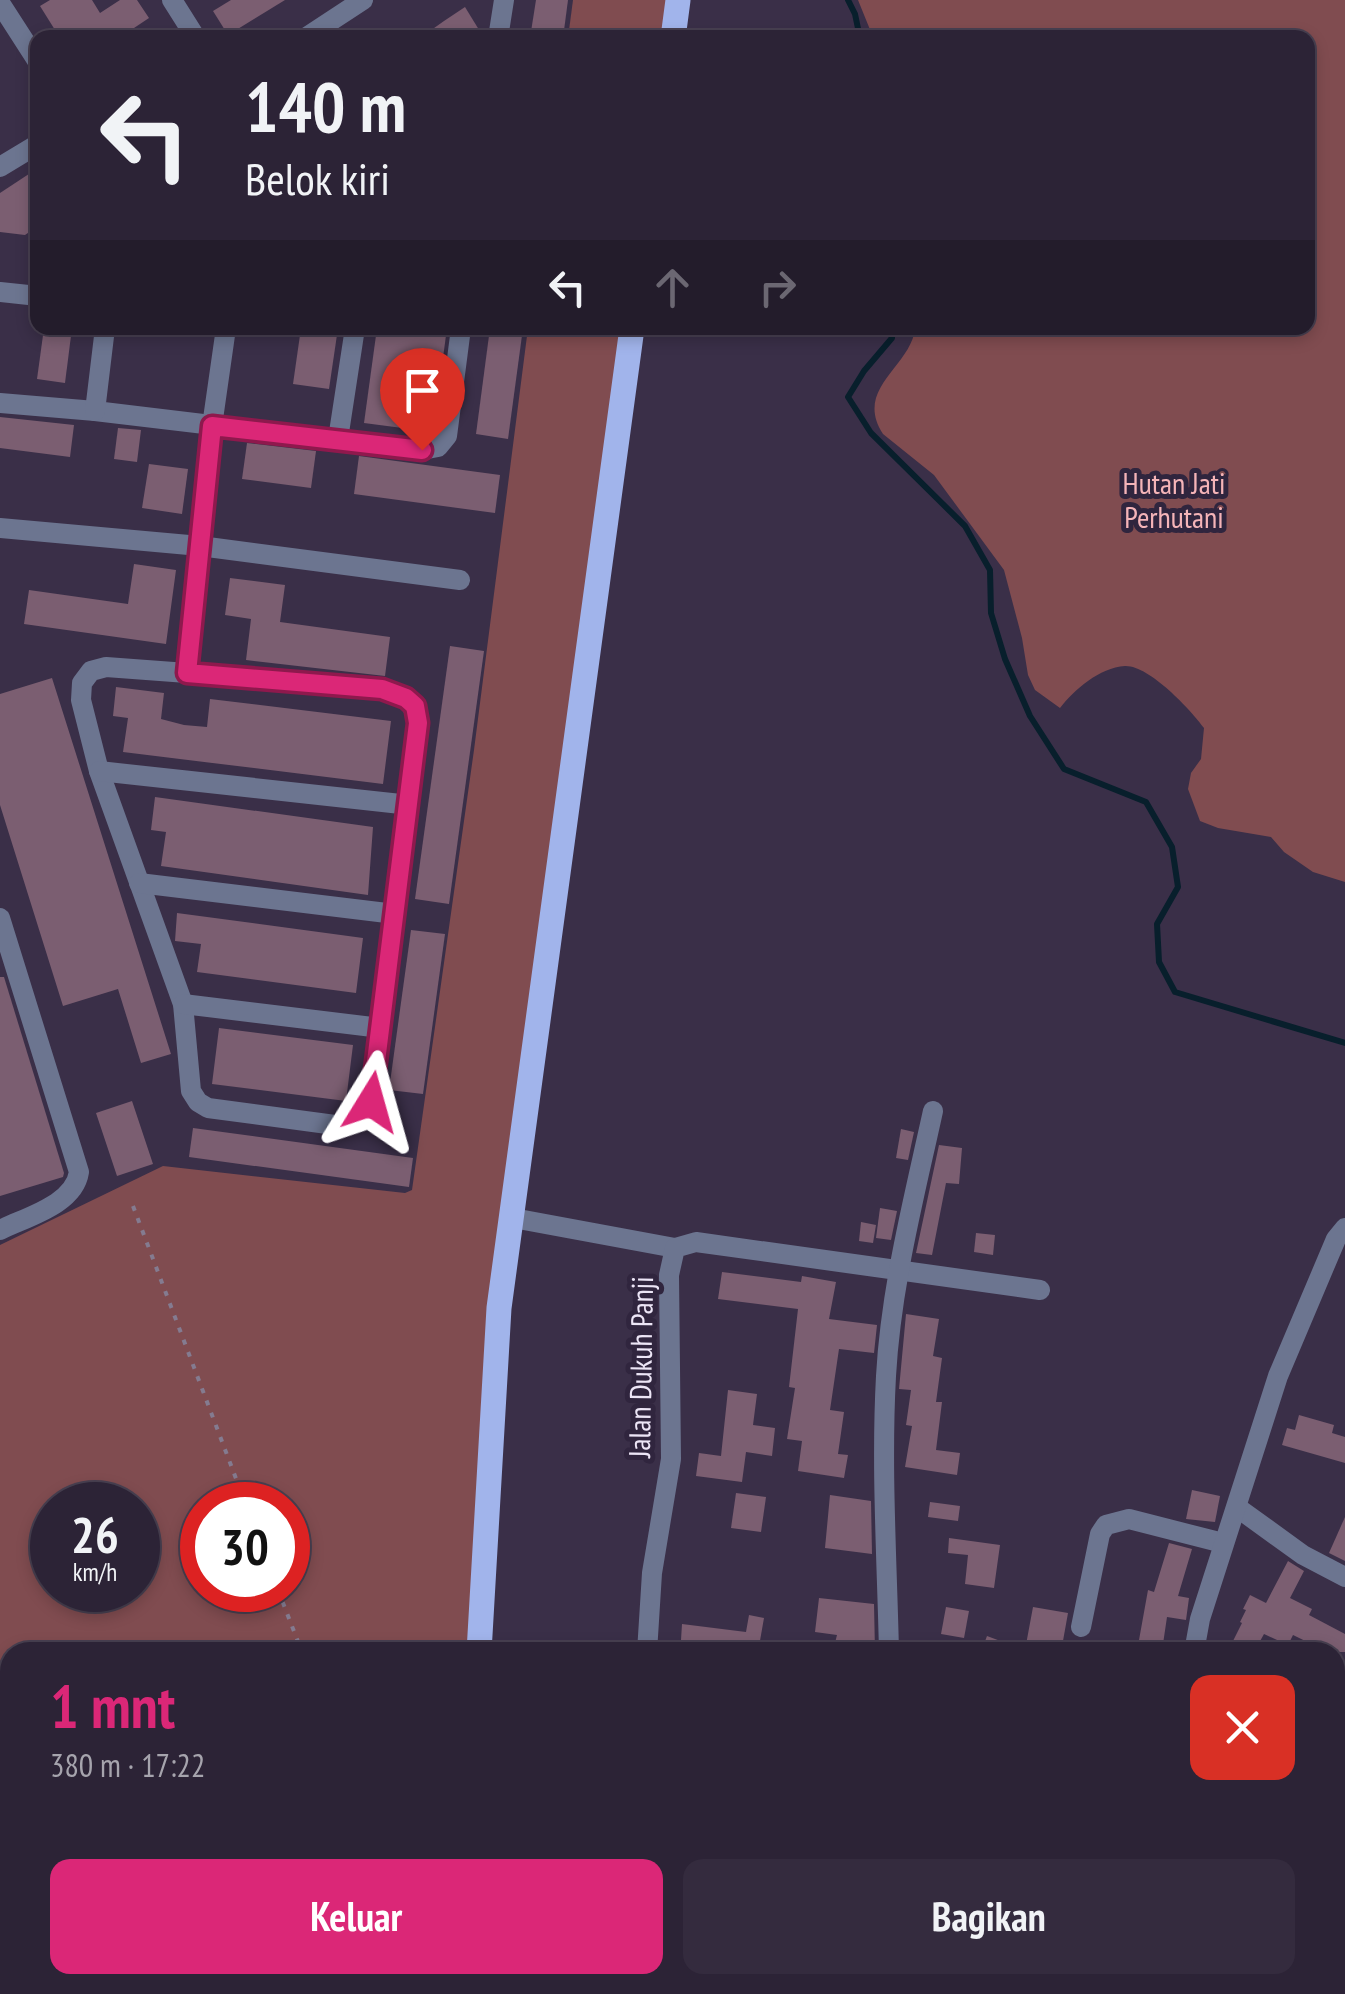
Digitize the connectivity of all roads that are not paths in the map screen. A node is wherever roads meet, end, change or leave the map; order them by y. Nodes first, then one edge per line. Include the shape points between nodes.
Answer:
1 (172, 0) edge
2 (364, 0) edge
3 (504, 0) edge
4 (678, 0) edge
5 (0, 3) edge
6 (191, 30) edge
7 (317, 30) edge
8 (499, 30) edge
9 (674, 30) edge
10 (30, 50) edge
11 (30, 149) edge
12 (0, 167) edge
13 (0, 292) edge
14 (30, 294) edge
15 (104, 335) edge
16 (225, 335) edge
17 (354, 335) edge
18 (460, 335) edge
19 (631, 335) edge
20 (0, 403) edge
21 (95, 411) junction
22 (212, 426) junction
23 (338, 439) junction
24 (0, 528) edge
25 (200, 546) junction
26 (460, 580) dead end
27 (187, 673) junction
28 (100, 771) junction
29 (410, 805) junction
30 (139, 883) junction
31 (395, 914) junction
32 (0, 918) edge
33 (183, 1004) junction
34 (381, 1028) junction
35 (932, 1111) dead end
36 (512, 1218) junction
37 (1345, 1228) edge
38 (0, 1230) edge
39 (675, 1248) junction
40 (899, 1269) junction
41 (1040, 1290) dead end
42 (1238, 1508) junction
43 (1223, 1544) junction
44 (1345, 1577) edge
45 (1081, 1627) dead end
46 (480, 1642) edge
47 (648, 1642) edge
48 (890, 1642) edge
49 (1196, 1642) edge

1 - 6 street
2 - 7 street
3 - 8 street
4 - 9 main road
5 - 10 street
11 - 12 street
13 - 14 street
15 - 21 street
16 - 22 street
17 - 23 street
18 - 23 street via 450,422 438,447
19 - 36 main road
20 - 21 street
21 - 22 street
22 - 23 street
22 - 25 street
24 - 25 street
25 - 26 street
25 - 27 street
27 - 28 street via 91,671 81,700
27 - 29 street via 382,689 406,698 418,723
28 - 29 street
28 - 30 street
29 - 31 street
30 - 31 street
30 - 33 street
31 - 34 street
32 - 38 street via 79,1172 72,1192
33 - 34 street
33 - 34 street via 191,1091 198,1102 336,1124 355,1123 371,1102
35 - 40 street
36 - 39 street
36 - 46 main road via 499,1308
37 - 42 street via 1278,1376
39 - 40 street, Jalan Dukuh Panji via 696,1242
39 - 47 street, Jalan Dukuh Panji via 669,1274 670,1459
40 - 41 street, Jalan Dukuh Panji
40 - 48 street via 886,1374
42 - 43 street
42 - 44 street
43 - 45 street via 1129,1519 1106,1524
43 - 49 street

